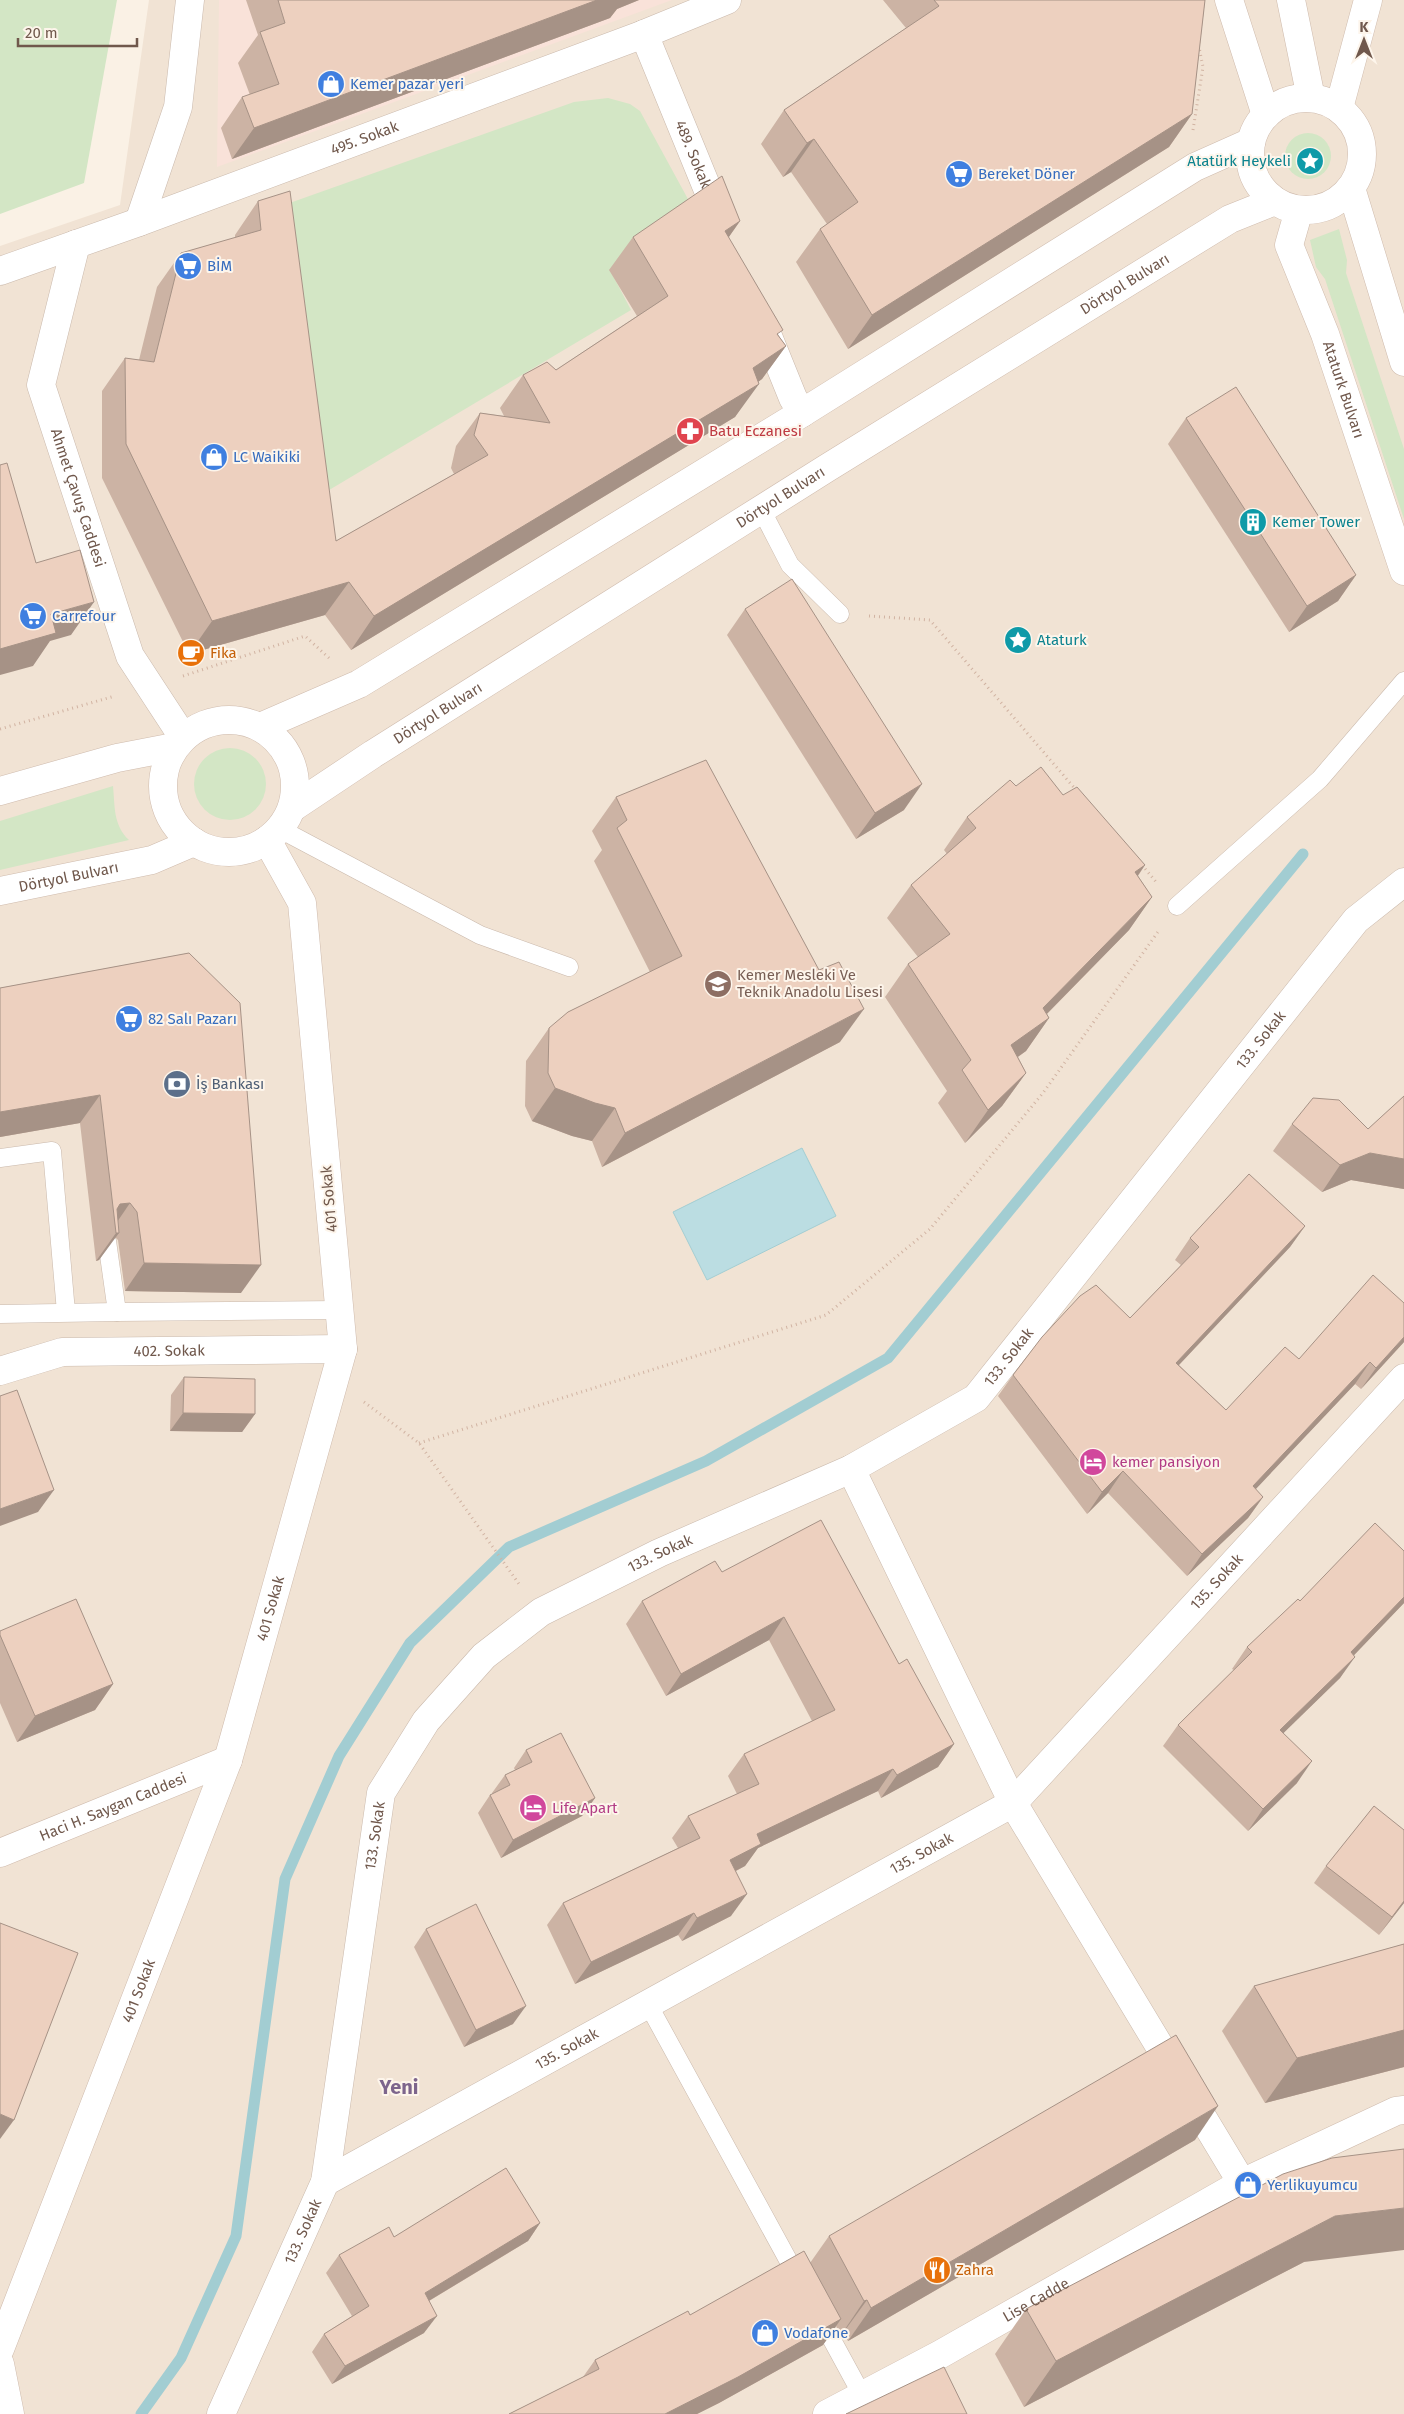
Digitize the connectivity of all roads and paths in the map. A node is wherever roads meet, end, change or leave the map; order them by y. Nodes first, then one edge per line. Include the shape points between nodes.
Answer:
1 (190, 0) edge
2 (727, 0) edge
3 (1229, 0) edge
4 (1291, 0) edge
5 (1368, 0) edge
6 (644, 34) junction
7 (1311, 98) junction
8 (1339, 108) junction
9 (1266, 115) junction
10 (1251, 142) junction
11 (1352, 188) junction
12 (1287, 206) junction
13 (139, 222) junction
14 (730, 243) edge
15 (76, 244) junction
16 (0, 271) edge
17 (752, 298) edge
18 (1404, 362) edge
19 (802, 413) junction
20 (761, 509) junction
21 (1404, 571) edge
22 (840, 614) joint
23 (335, 663) dead end
24 (1404, 681) edge
25 (150, 686) junction
26 (260, 727) junction
27 (0, 729) edge
28 (179, 742) junction
29 (0, 791) edge
30 (1078, 791) edge
31 (280, 826) junction
32 (194, 842) junction
33 (1136, 858) edge
34 (1404, 882) edge
35 (0, 891) edge
36 (1177, 906) junction
37 (568, 967) dead end
38 (0, 1158) edge
39 (107, 1241) dead end
40 (339, 1310) junction
41 (66, 1312) junction
42 (116, 1312) junction
43 (0, 1314) edge
44 (343, 1348) junction
45 (0, 1371) edge
46 (1404, 1378) edge
47 (333, 1379) junction
48 (419, 1443) junction
49 (851, 1469) junction
50 (520, 1585) dead end
51 (228, 1760) junction
52 (1013, 1803) junction
53 (0, 1853) edge
54 (648, 2004) junction
55 (1404, 2110) edge
56 (1337, 2166) edge
57 (325, 2182) junction
58 (1242, 2182) junction
59 (0, 2350) edge
60 (939, 2355) junction
61 (0, 2364) edge
62 (949, 2380) edge
63 (862, 2395) junction
64 (10, 2414) edge
65 (221, 2414) edge
66 (827, 2414) edge

1 - 13 street via 178,107
2 - 6 street, 495. Sokak
3 - 9 street
4 - 7 street
5 - 8 street
6 - 13 street, 495. Sokak
6 - 14 street, 489. Sokak
7 - 8 street
7 - 9 street via 1279,105
8 - 11 street via 1352,121 1360,137 1363,155 1360,173
9 - 10 street
10 - 12 street via 1252,169 1265,192
10 - 19 street via 1195,167
11 - 12 street via 1341,199 1314,210
11 - 18 street
12 - 20 street, Dörtyol Bulvarı via 1230,219
12 - 21 street, Ataturk Bulvarı via 1289,245 1325,334
13 - 15 street, 495. Sokak
15 - 16 street, 495. Sokak
15 - 25 street, Ahmet Çavuş Caddesi via 41,385 130,656
17 - 19 street
19 - 26 street via 359,684
20 - 22 lane via 790,565
20 - 31 street, Dörtyol Bulvarı via 372,754
22 - 30 path via 930,620
23 - 25 path via 304,636
24 - 36 lane via 1320,779
25 - 27 path
25 - 28 street, Ahmet Çavuş Caddesi
26 - 28 street via 242,720 223,719 209,722
26 - 31 street via 283,745 294,770 296,789
28 - 29 street
28 - 32 street via 164,768 163,792 168,814 178,829
31 - 32 street via 252,848 233,852 217,851
31 - 37 lane via 480,936
31 - 40 street, 401 Sokak via 302,903
32 - 35 street, Dörtyol Bulvarı via 152,860
33 - 36 path
34 - 49 street, 133. Sokak via 1356,920 976,1398
36 - 48 path via 1043,1093 930,1229 826,1315
38 - 41 lane via 52,1151
39 - 42 lane
40 - 42 lane
40 - 44 street, 401 Sokak
41 - 42 lane
41 - 43 lane
44 - 45 street, 402. Sokak via 62,1352
44 - 47 street, 401 Sokak
46 - 52 street, 135. Sokak
47 - 48 path
47 - 51 street, 401 Sokak
48 - 50 path
49 - 52 street
49 - 57 street, 133. Sokak via 659,1553 542,1612 484,1656 426,1721 380,1793
51 - 53 street, Haci H. Saygan Caddesi
51 - 59 street, 401 Sokak
52 - 54 street, 135. Sokak
52 - 58 street
54 - 57 street, 135. Sokak
54 - 63 lane
55 - 58 street, Lise Cadde
56 - 58 street, Lise Cadde
57 - 65 street, 133. Sokak
58 - 60 street, Lise Cadde
60 - 62 street
60 - 63 street, Lise Cadde
61 - 64 street
63 - 66 street, Lise Cadde

